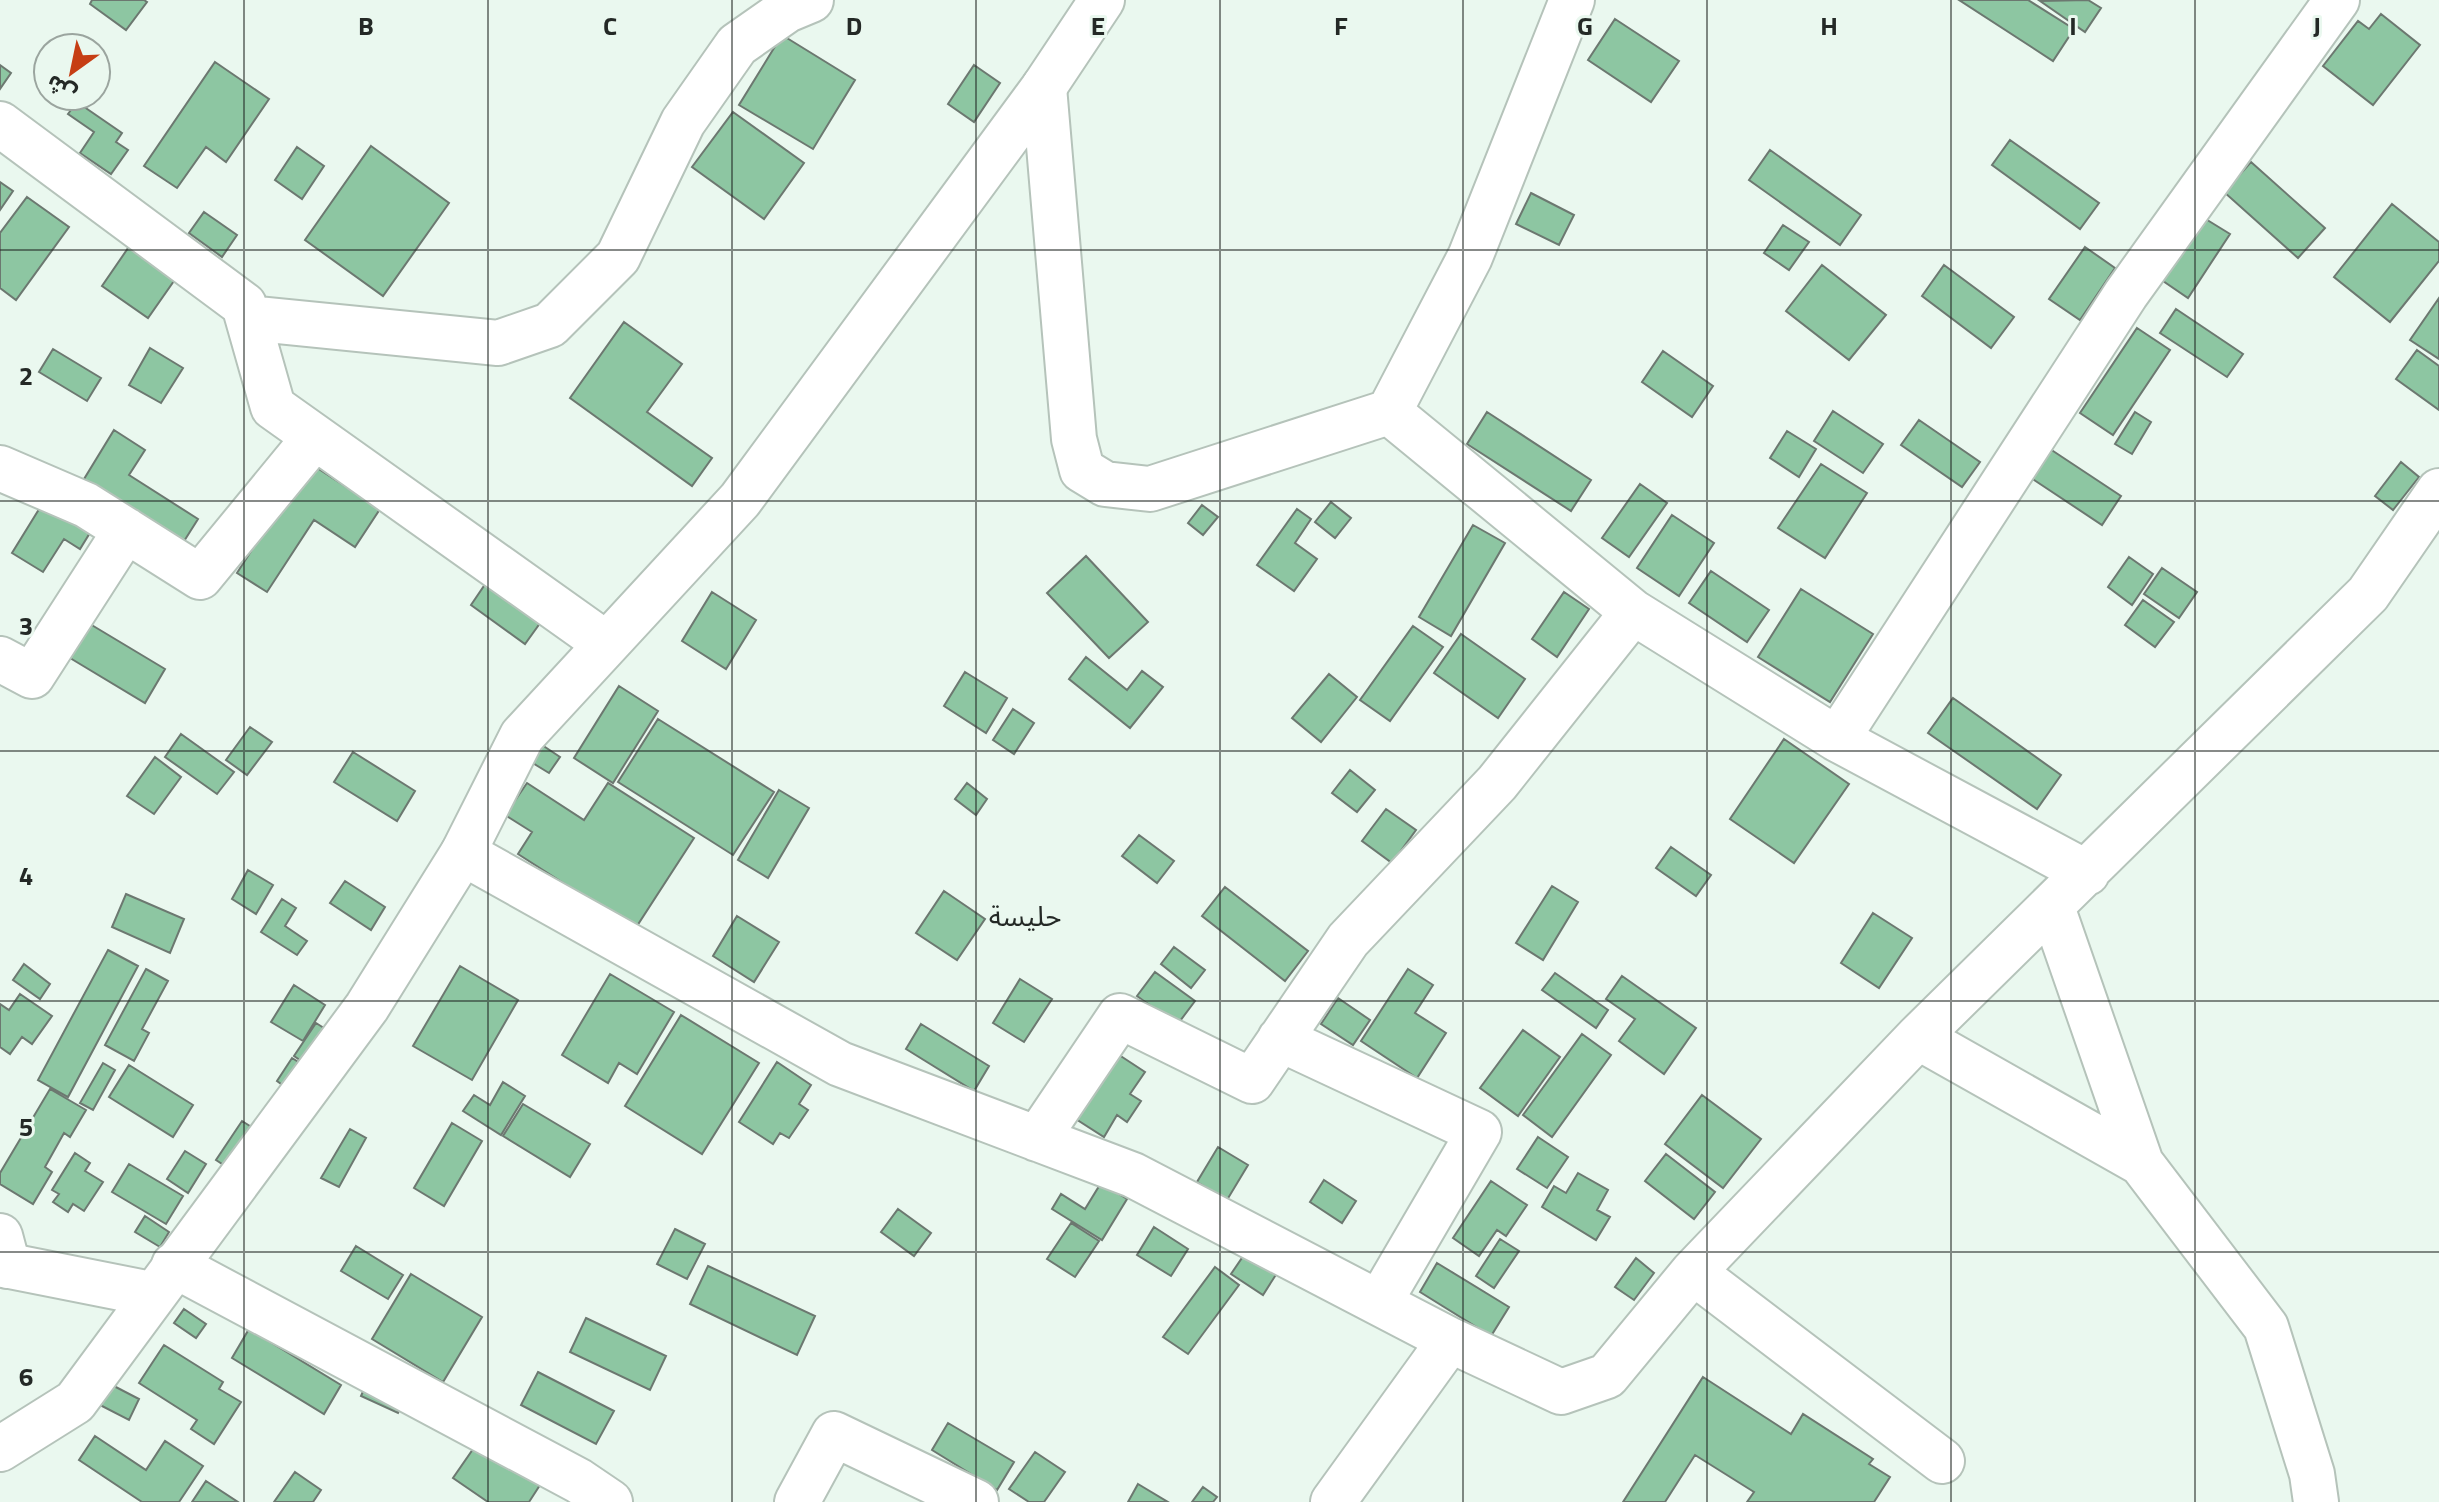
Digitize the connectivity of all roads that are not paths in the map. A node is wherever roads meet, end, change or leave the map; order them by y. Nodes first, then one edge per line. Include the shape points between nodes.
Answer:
1 (811, 0) edge
2 (1102, 0) edge
3 (1572, 0) edge
4 (2337, 0) edge
5 (1044, 87) junction
6 (0, 124) edge
7 (248, 318) junction
8 (1389, 412) junction
9 (315, 437) junction
10 (0, 468) edge
11 (2439, 491) edge
12 (126, 530) junction
13 (1633, 612) junction
14 (605, 643) junction
15 (0, 659) edge
16 (1837, 739) junction
17 (463, 853) junction
18 (2087, 873) junction
19 (2052, 907) junction
20 (1918, 1037) junction
21 (1280, 1039) junction
22 (1037, 1139) junction
23 (2141, 1163) junction
24 (3, 1255) edge
25 (1693, 1272) junction
26 (163, 1280) junction
27 (1379, 1303) junction
28 (1450, 1340) junction
29 (0, 1449) edge
30 (1942, 1461) dead end
31 (610, 1502) edge
32 (797, 1502) edge
33 (976, 1502) edge
34 (1333, 1502) edge
35 (2316, 1502) edge

1 - 7 street via 737,45 683,122 618,257 550,325 498,343
2 - 5 street
3 - 8 street via 1470,257
4 - 16 street via 2126,294
5 - 8 street via 1074,439 1082,470 1105,484 1150,489
5 - 14 street via 740,500
6 - 7 street via 244,305
7 - 9 street via 273,407
8 - 13 street
9 - 12 street via 200,577
9 - 14 street
10 - 12 street via 86,505
11 - 18 street via 2368,594
12 - 15 street via 32,676
13 - 16 street
13 - 21 street via 1497,783 1348,940
14 - 17 street via 522,736
16 - 18 street
17 - 22 street via 840,1064
17 - 26 street via 367,1007
18 - 19 street
19 - 20 street
19 - 23 street
20 - 23 street
20 - 25 street
21 - 22 street via 1252,1081 1120,1016
21 - 27 street via 1479,1132
22 - 27 street via 1133,1175
23 - 35 street via 2266,1327
24 - 26 street
25 - 28 street via 1607,1376 1561,1392
25 - 30 street
26 - 29 street via 75,1402
26 - 31 street via 579,1481
27 - 28 street
28 - 34 street
32 - 33 street via 834,1434

